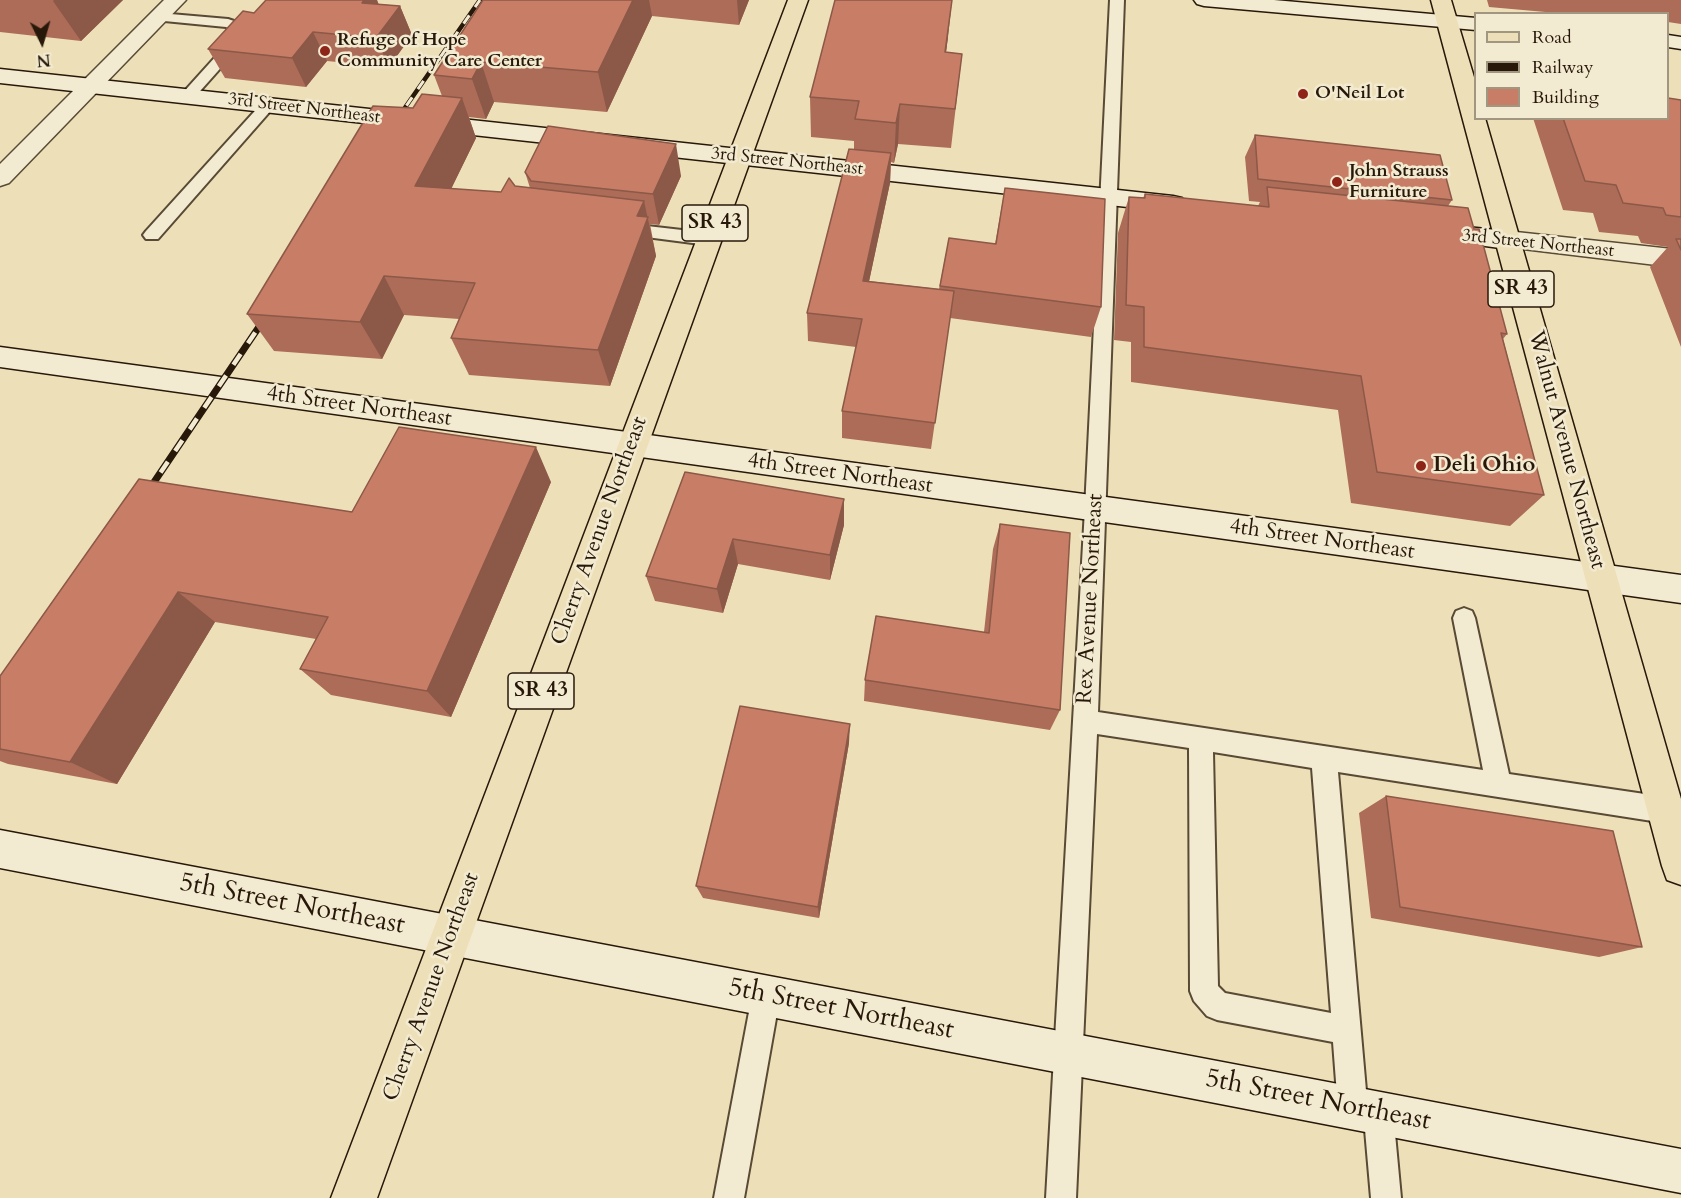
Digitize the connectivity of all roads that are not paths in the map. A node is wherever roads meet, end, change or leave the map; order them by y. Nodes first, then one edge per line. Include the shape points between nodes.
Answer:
1 (176, 0) edge
2 (798, 0) edge
3 (1117, 0) edge
4 (1204, 0) edge
5 (1444, 11) edge
6 (159, 17) junction
7 (1474, 23) edge
8 (0, 76) edge
9 (91, 86) junction
10 (188, 96) junction
11 (268, 105) junction
12 (740, 156) junction
13 (0, 178) edge
14 (1109, 197) junction
15 (1191, 206) edge
16 (606, 227) edge
17 (1414, 230) edge
18 (152, 235) dead end
19 (708, 239) junction
20 (1507, 240) junction
21 (1681, 259) edge
22 (0, 357) edge
23 (631, 445) junction
24 (1096, 510) junction
25 (1601, 578) junction
26 (1681, 589) edge
27 (1464, 618) dead end
28 (1085, 721) junction
29 (1201, 740) junction
30 (1324, 758) junction
31 (1499, 785) junction
32 (1673, 813) edge
33 (0, 849) edge
34 (1681, 866) edge
35 (451, 936) junction
36 (766, 996) junction
37 (1347, 1030) junction
38 (1068, 1053) junction
39 (1366, 1110) junction
40 (1681, 1171) edge
41 (354, 1198) edge
42 (729, 1198) edge
43 (1061, 1198) edge
44 (1386, 1198) edge

1 - 6 street
2 - 12 main road, Cherry Avenue Northeast / SR 43
3 - 14 lane, Rex Avenue Northeast
4 - 5 street
5 - 7 street
5 - 20 main road, Walnut Avenue Northeast / SR 43
6 - 9 street
6 - 10 lane via 228,23 241,28 243,35
8 - 9 street, 3rd Street Northeast
9 - 10 street, 3rd Street Northeast
9 - 13 street
10 - 11 street, 3rd Street Northeast
11 - 12 street, 3rd Street Northeast via 552,147
11 - 18 lane
12 - 14 street, 3rd Street Northeast
12 - 19 main road, Cherry Avenue Northeast / SR 43
14 - 15 street, 3rd Street Northeast
14 - 24 lane, Rex Avenue Northeast
16 - 19 lane
17 - 20 street, 3rd Street Northeast
19 - 23 main road, Cherry Avenue Northeast / SR 43
20 - 21 street, 3rd Street Northeast
20 - 25 main road, Walnut Avenue Northeast / SR 43
22 - 23 street, 4th Street Northeast
23 - 24 street, 4th Street Northeast
23 - 35 main road, Cherry Avenue Northeast / SR 43
24 - 25 street, 4th Street Northeast
24 - 28 lane, Rex Avenue Northeast
25 - 26 street, 4th Street Northeast
25 - 32 main road, Walnut Avenue Northeast / SR 43
27 - 31 lane
28 - 29 lane
28 - 38 lane, Rex Avenue Northeast
29 - 30 lane
29 - 37 lane via 1204,991 1218,1006
30 - 31 lane
30 - 37 lane
31 - 32 lane
32 - 34 main road, Walnut Avenue Northeast / SR 43
33 - 35 street, 5th Street Northeast
35 - 36 street, 5th Street Northeast
35 - 41 main road, Cherry Avenue Northeast / SR 43
36 - 38 street, 5th Street Northeast
36 - 42 lane
37 - 39 lane
38 - 39 street, 5th Street Northeast
38 - 43 lane, Rex Avenue Northeast
39 - 40 street, 5th Street Northeast
39 - 44 lane

